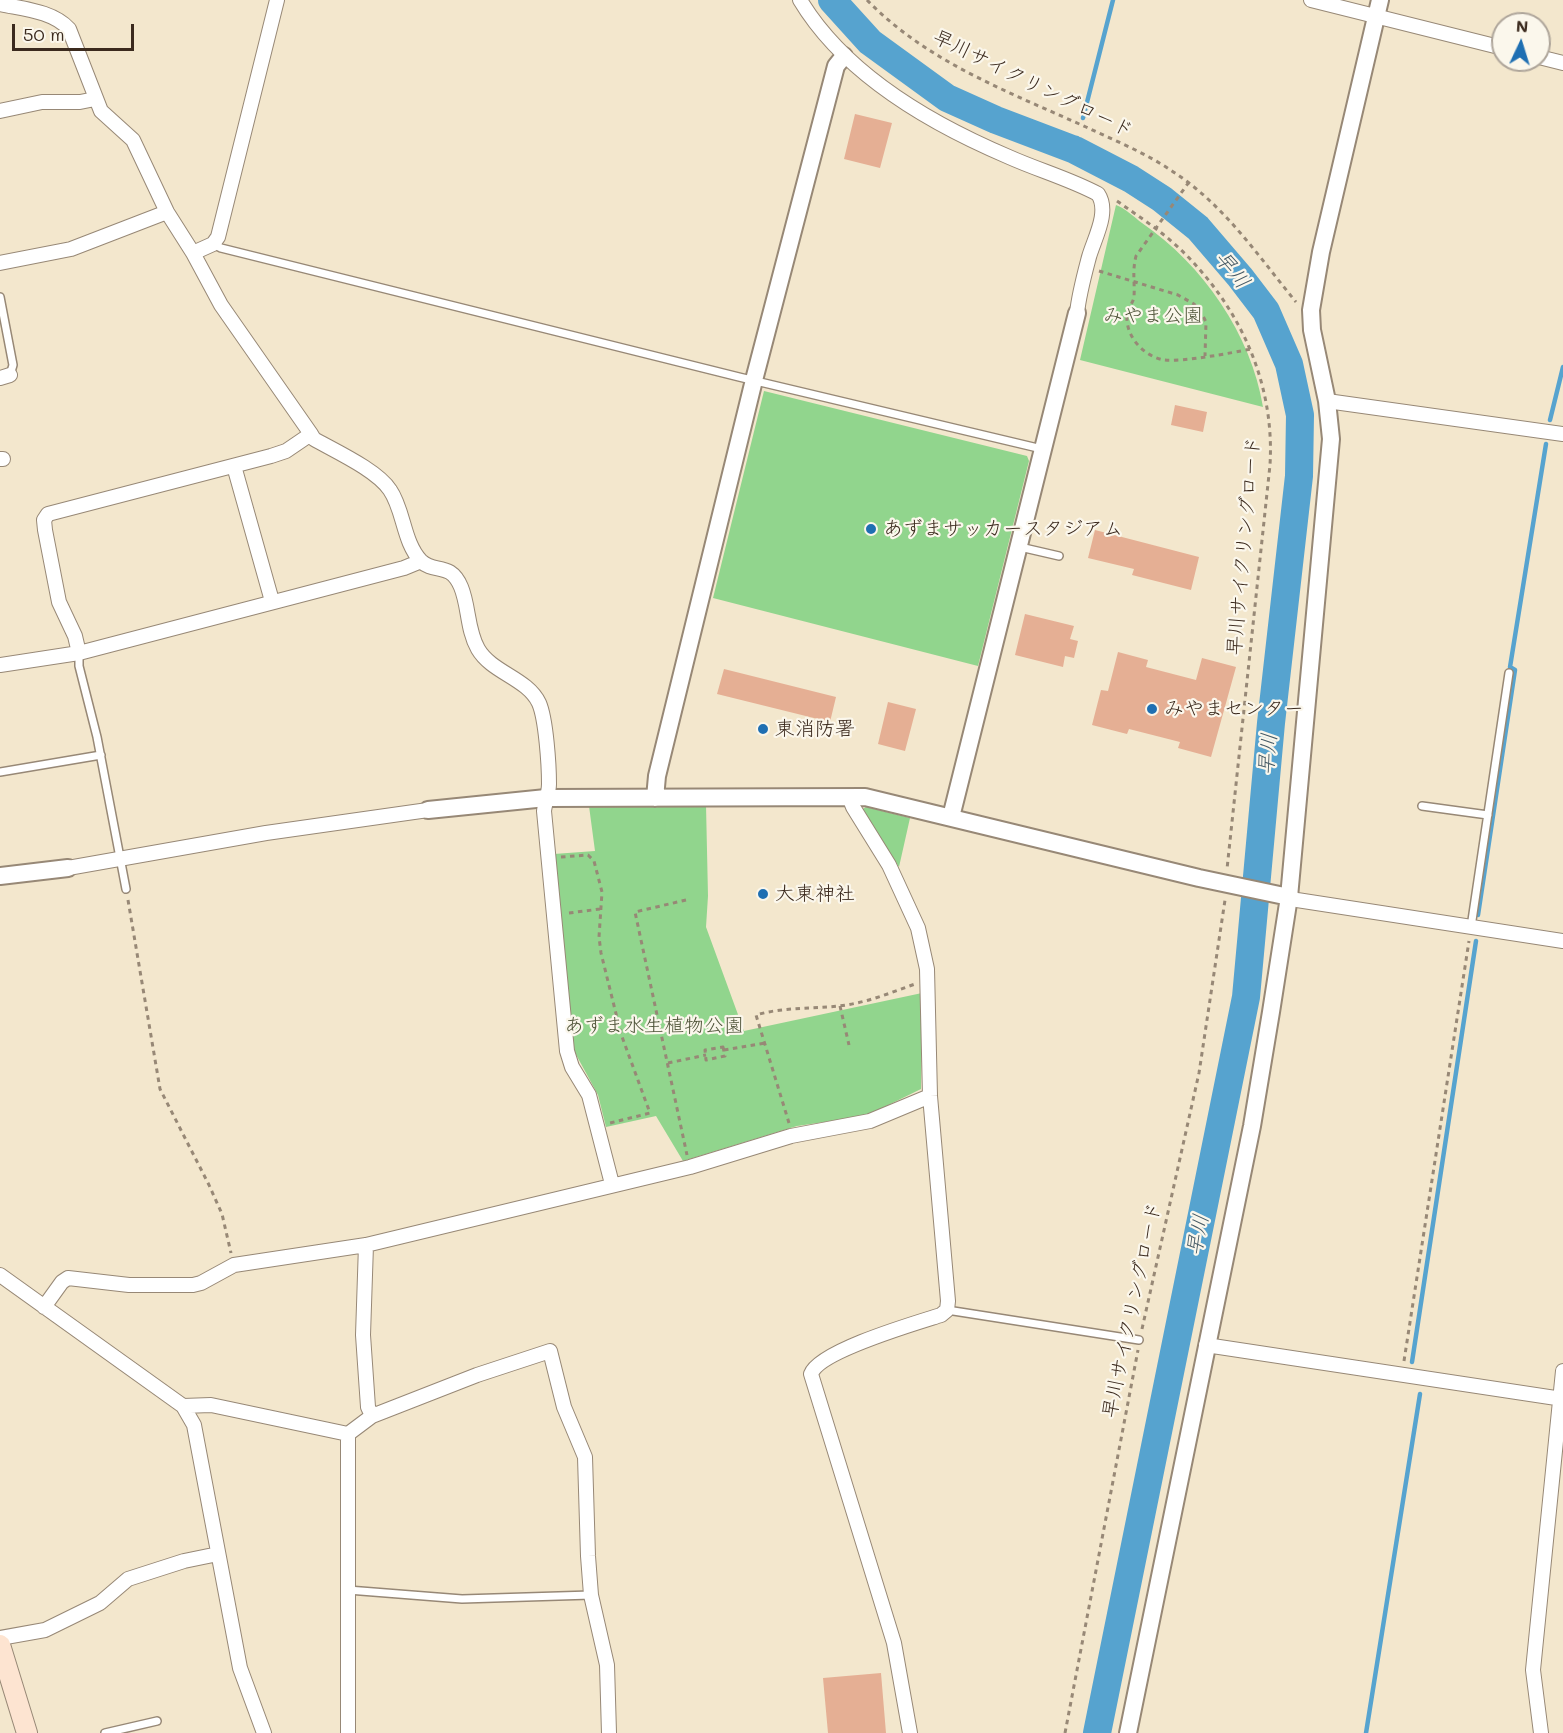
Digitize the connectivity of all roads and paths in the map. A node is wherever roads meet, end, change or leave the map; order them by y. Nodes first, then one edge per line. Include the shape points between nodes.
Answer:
1 (277, 0) edge
2 (800, 0) edge
3 (867, 0) edge
4 (1311, 0) edge
5 (0, 4) edge
6 (1378, 8) edge
7 (1491, 44) edge
8 (844, 56) junction
9 (95, 99) junction
10 (0, 111) edge
11 (1189, 182) junction
12 (1115, 200) dead end
13 (167, 212) junction
14 (1156, 226) junction
15 (213, 244) junction
16 (193, 253) junction
17 (0, 263) edge
18 (1097, 270) dead end
19 (1133, 282) junction
20 (0, 297) edge
21 (1296, 302) dead end
22 (1077, 313) joint
23 (1251, 349) junction
24 (1205, 356) junction
25 (5, 376) edge
26 (754, 381) junction
27 (1327, 401) junction
28 (311, 434) junction
29 (1563, 434) edge
30 (1044, 450) junction
31 (234, 466) junction
32 (1020, 547) junction
33 (1059, 556) dead end
34 (421, 561) junction
35 (272, 601) junction
36 (79, 653) junction
37 (0, 665) edge
38 (1509, 673) dead end
39 (101, 755) junction
40 (0, 772) edge
41 (849, 797) junction
42 (546, 798) junction
43 (655, 798) junction
44 (1422, 806) dead end
45 (428, 810) joint
46 (1488, 815) junction
47 (951, 817) junction
48 (557, 858) dead end
49 (119, 859) junction
50 (68, 868) joint
51 (0, 876) edge
52 (1228, 884) junction
53 (126, 889) joint
54 (1284, 895) junction
55 (686, 900) dead end
56 (600, 909) junction
57 (563, 914) dead end
58 (1471, 927) junction
59 (1563, 941) edge
60 (927, 988) junction
61 (840, 1006) junction
62 (765, 1043) junction
63 (849, 1045) dead end
64 (724, 1050) junction
65 (706, 1055) junction
66 (668, 1064) junction
67 (930, 1096) junction
68 (607, 1114) dead end
69 (790, 1125) dead end
70 (690, 1167) junction
71 (612, 1184) junction
72 (366, 1245) junction
73 (234, 1265) junction
74 (0, 1275) edge
75 (44, 1307) junction
76 (947, 1310) junction
77 (1139, 1340) junction
78 (1206, 1345) junction
79 (1563, 1371) edge
80 (1402, 1375) junction
81 (1561, 1399) edge
82 (183, 1406) junction
83 (372, 1416) junction
84 (348, 1434) junction
85 (218, 1554) junction
86 (348, 1590) junction
87 (591, 1595) junction
88 (0, 1638) edge
89 (0, 1645) edge
90 (157, 1721) dead end
91 (27, 1733) edge
92 (105, 1733) edge
93 (264, 1733) edge
94 (348, 1733) edge
95 (609, 1733) edge
96 (910, 1733) edge
97 (1065, 1733) edge
98 (1128, 1733) edge
99 (1541, 1733) edge

1 - 15 street via 222,222
2 - 8 street
3 - 11 path, 早川サイクリングロード via 897,29 933,53 1138,152
4 - 6 street
5 - 9 street via 49,16 69,29
6 - 7 street
6 - 27 street via 1311,310
8 - 22 street via 904,101 969,138 1098,194 1102,201 1101,218
8 - 26 street via 836,66
9 - 10 street via 42,102
9 - 13 street via 101,111 133,140
11 - 14 path
11 - 21 path, 早川サイクリングロード via 1234,226
12 - 14 path, 早川サイクリングロード
13 - 16 street
13 - 17 street via 71,249
14 - 19 path via 1136,256
14 - 23 path, 早川サイクリングロード via 1216,289
15 - 16 street
15 - 26 lane
16 - 28 street via 221,305
18 - 19 path
19 - 24 path via 1178,296 1198,308 1206,322
19 - 24 path via 1134,296 1127,314 1133,338 1141,349 1165,360
20 - 25 lane via 13,364
22 - 30 street
23 - 24 path
23 - 52 path, 早川サイクリングロード via 1265,391 1271,443
26 - 30 lane
26 - 43 street via 657,776
27 - 29 street
27 - 54 street via 1330,439
28 - 31 street via 286,451
28 - 34 street via 369,470 390,489 412,548
30 - 32 street
31 - 35 street
31 - 36 street via 48,514 45,530 58,602
32 - 33 lane
32 - 47 street
34 - 35 street
34 - 42 street via 448,570 456,578 478,650 536,697 543,717 549,786
35 - 36 street
36 - 37 street
36 - 39 lane
38 - 46 lane
39 - 40 lane
39 - 49 lane
41 - 43 street
41 - 47 street via 874,798
41 - 60 street via 890,865 918,928
42 - 43 street
42 - 45 street
42 - 71 street via 545,823 567,1051 589,1095
44 - 46 lane
45 - 49 street
46 - 58 lane
47 - 52 street
48 - 56 path via 588,855 594,861 602,892
49 - 50 street
49 - 53 lane
50 - 51 street
52 - 54 street
52 - 77 path, 早川サイクリングロード via 1199,1073
53 - 73 path via 160,1089 222,1214
54 - 58 street
54 - 78 street via 1252,1126
55 - 66 path via 635,912
56 - 57 path
56 - 68 path via 601,953 621,1034 650,1113 609,1123
58 - 59 street
58 - 80 path
60 - 61 path via 916,983 869,1001
60 - 67 street
61 - 62 path via 773,1010 756,1015
61 - 63 path
62 - 64 path
62 - 69 path
64 - 65 path via 705,1050
64 - 65 path via 725,1056 706,1060
65 - 66 path
66 - 70 path
67 - 70 street via 870,1121 791,1136
67 - 76 street
70 - 71 street
71 - 72 street
72 - 73 street
72 - 83 street via 363,1335
73 - 75 street via 193,1285 129,1286 68,1278
74 - 75 street
75 - 82 street
76 - 77 lane
76 - 96 street via 850,1347 818,1364 811,1374 894,1643
77 - 97 path, 早川サイクリングロード
78 - 80 street
78 - 98 street
79 - 81 street
80 - 81 street
81 - 99 street via 1533,1670
82 - 84 street via 212,1405
82 - 85 street via 194,1425
83 - 84 street
83 - 87 street via 549,1351 564,1407 585,1457
84 - 86 street
85 - 88 street via 128,1579 100,1603 45,1630
85 - 93 street via 240,1668
86 - 87 lane via 462,1599
86 - 94 street
87 - 95 street via 607,1665
89 - 91 main road
90 - 92 lane

